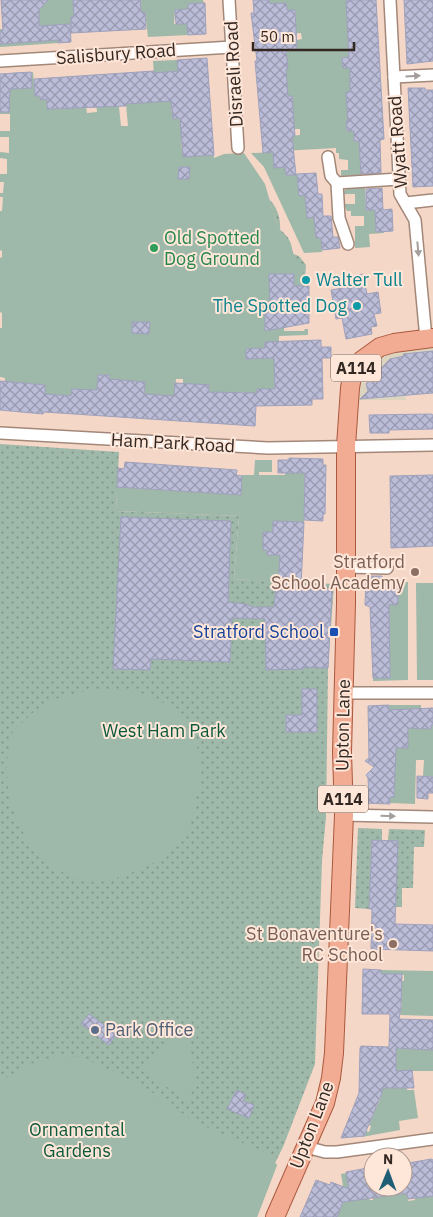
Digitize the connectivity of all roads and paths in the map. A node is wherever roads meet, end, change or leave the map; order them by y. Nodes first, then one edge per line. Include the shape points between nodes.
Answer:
1 (229, 0) edge
2 (390, 0) edge
3 (232, 47) junction
4 (0, 62) edge
5 (433, 76) edge
6 (394, 77) junction
7 (238, 148) dead end
8 (328, 157) dead end
9 (399, 179) junction
10 (337, 183) junction
11 (433, 200) edge
12 (406, 203) junction
13 (348, 244) dead end
14 (429, 338) edge
15 (0, 433) edge
16 (346, 446) junction
17 (433, 446) edge
18 (346, 567) junction
19 (388, 568) dead end
20 (433, 692) edge
21 (343, 693) junction
22 (344, 815) junction
23 (433, 817) edge
24 (433, 1139) edge
25 (306, 1146) junction
26 (275, 1217) edge

1 - 3 street, Disraeli Road
2 - 6 street, Wyatt Road
3 - 4 street, Salisbury Road
3 - 7 street, Disraeli Road
6 -> 5 street
6 - 9 street, Wyatt Road
8 - 10 street via 331,176
9 - 10 street
9 - 12 street, Wyatt Road via 400,194
10 - 13 street via 339,218
11 - 12 street
12 -> 14 street, Wyatt Road via 415,220
14 - 16 main road, Upton Lane / A114 via 380,347 353,371 347,408
15 - 16 street, Ham Park Road via 249,447
16 - 17 street, Ham Park Road
16 - 18 main road, Upton Lane / A114
18 - 19 street
18 - 21 main road, Upton Lane / A114
20 - 21 street
21 - 22 main road, Upton Lane / A114
22 -> 23 street
22 - 25 main road, Upton Lane / A114 via 332,1078
24 - 25 street via 337,1152
25 - 26 main road, Upton Lane / A114

